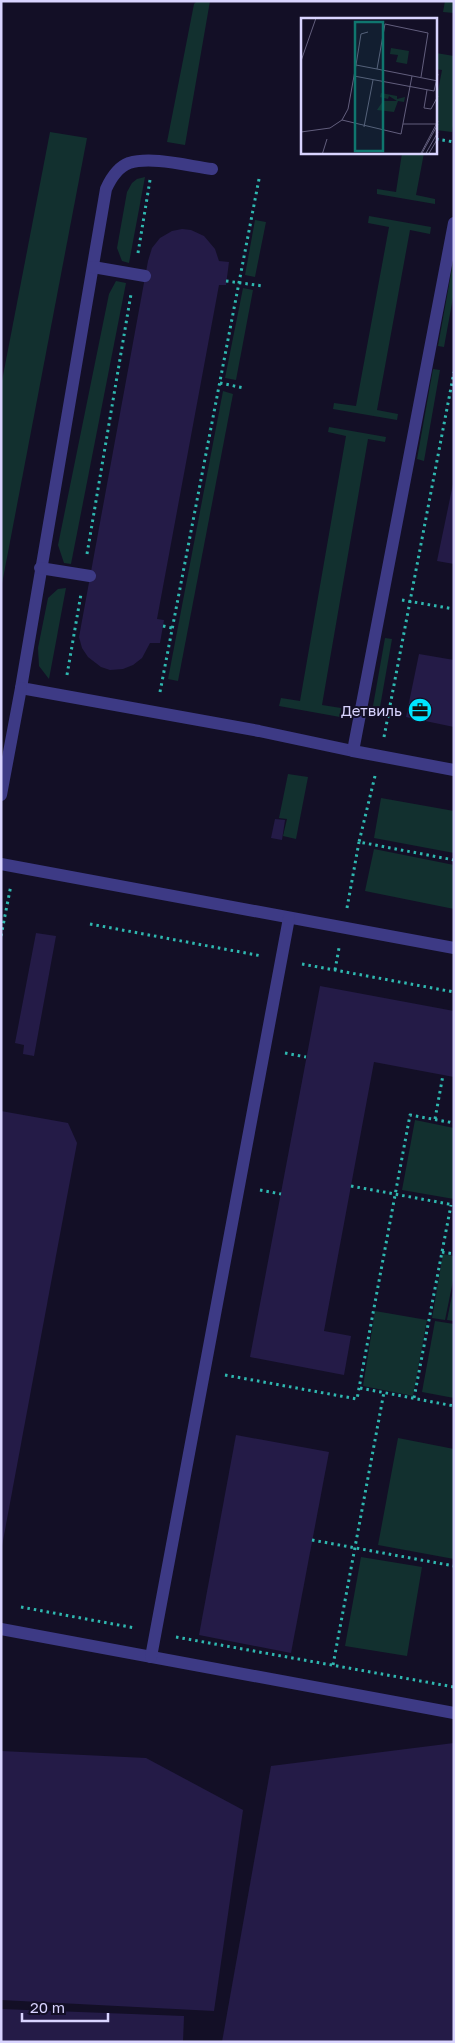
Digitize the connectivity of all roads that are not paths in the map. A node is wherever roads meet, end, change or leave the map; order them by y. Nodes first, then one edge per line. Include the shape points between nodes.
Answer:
1 (212, 169) dead end
2 (454, 223) edge
3 (93, 267) junction
4 (140, 275) road end
5 (40, 568) junction
6 (87, 576) road end
7 (21, 688) junction
8 (353, 751) junction
9 (454, 770) edge
10 (1, 795) edge
11 (1, 864) edge
12 (289, 918) junction
13 (454, 948) edge
14 (1, 1629) edge
15 (151, 1657) junction
16 (454, 1713) edge

1 - 3 lane via 153,161 129,163 118,170 106,189
2 - 8 lane
3 - 4 lane
3 - 5 lane
5 - 6 lane
5 - 7 lane
7 - 8 lane
7 - 10 lane
8 - 9 lane
11 - 12 lane
12 - 13 lane
12 - 15 lane
14 - 15 lane
15 - 16 lane

